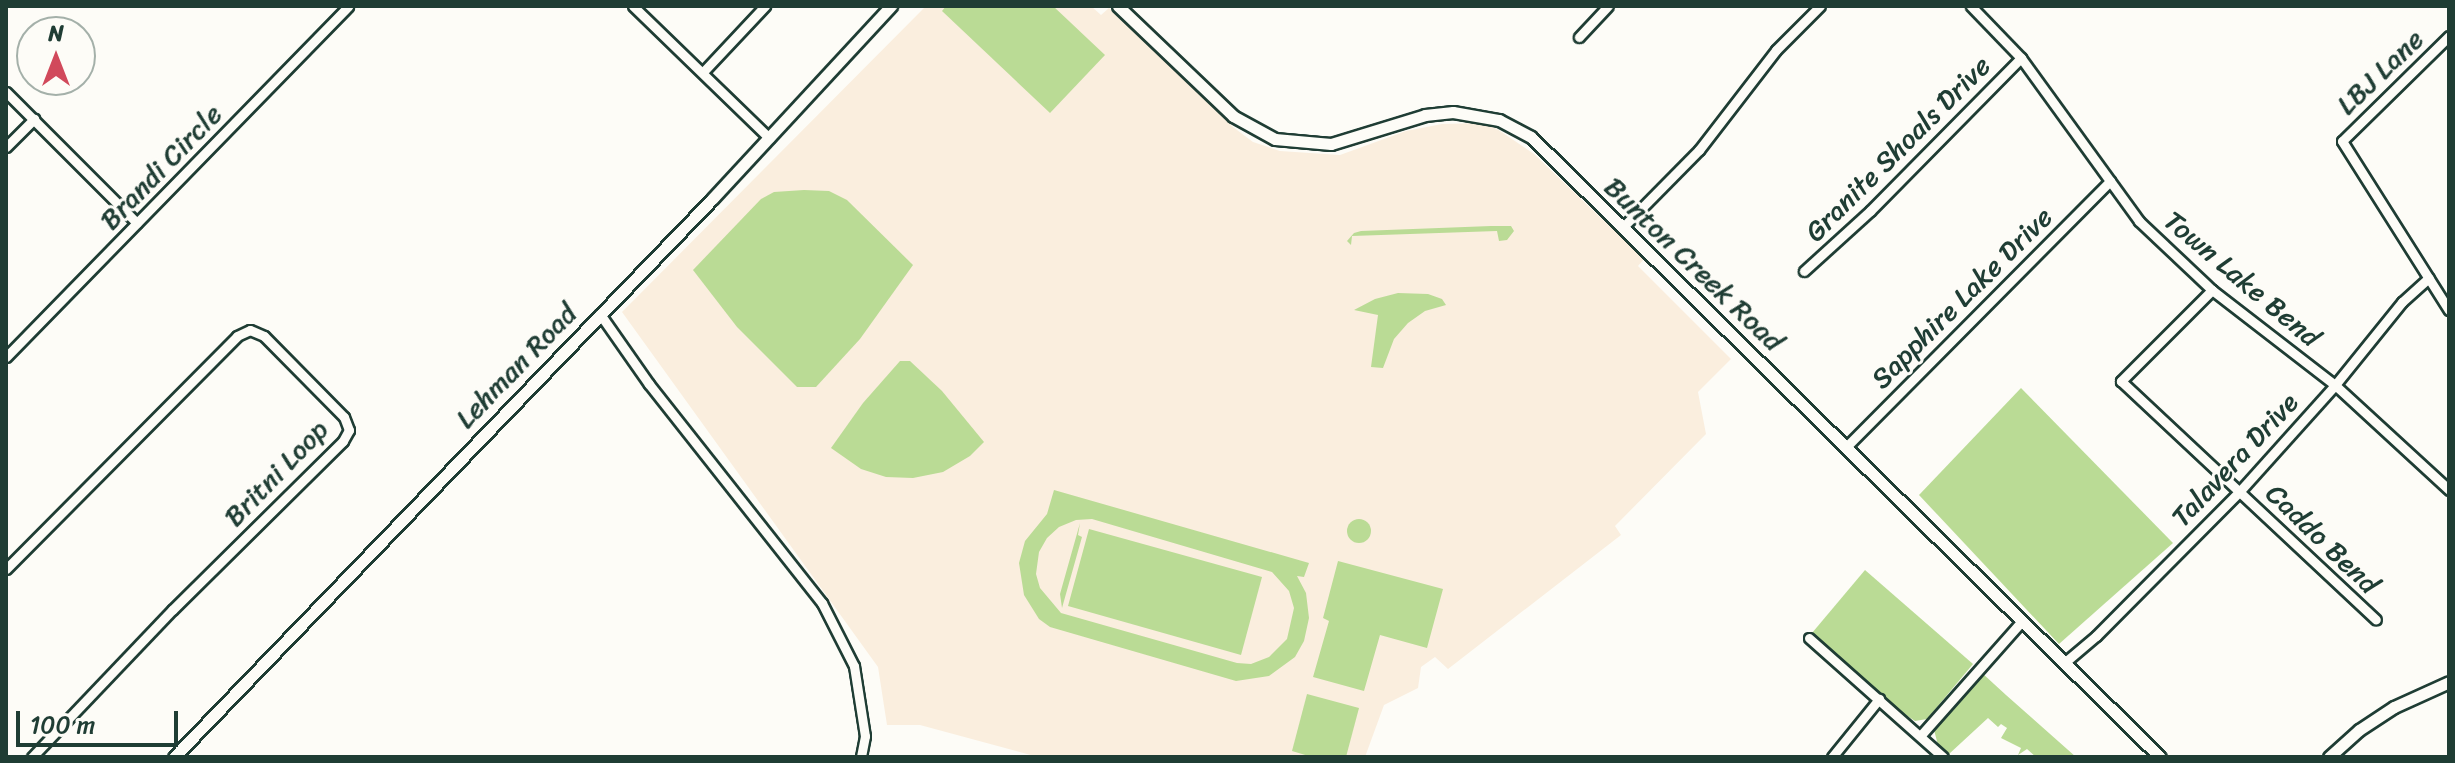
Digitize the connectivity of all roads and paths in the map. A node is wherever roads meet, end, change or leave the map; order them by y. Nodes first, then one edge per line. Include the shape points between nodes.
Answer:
1 (348, 6) edge
2 (633, 6) edge
3 (765, 6) edge
4 (891, 6) edge
5 (1118, 6) edge
6 (1608, 6) edge
7 (1820, 6) edge
8 (1971, 6) edge
9 (1579, 37) dead end
10 (2448, 39) edge
11 (2021, 58) junction
12 (703, 72) junction
13 (6, 92) edge
14 (34, 119) junction
15 (769, 138) junction
16 (6, 147) edge
17 (2110, 181) junction
18 (137, 223) junction
19 (1623, 227) junction
20 (1804, 271) dead end
21 (2429, 278) junction
22 (2212, 290) junction
23 (2449, 310) edge
24 (600, 314) junction
25 (6, 357) edge
26 (2335, 385) junction
27 (1846, 447) junction
28 (2449, 490) edge
29 (2240, 491) junction
30 (6, 569) edge
31 (2376, 620) dead end
32 (2022, 621) junction
33 (1809, 638) dead end
34 (2064, 663) junction
35 (2449, 682) edge
36 (1879, 699) junction
37 (1921, 735) junction
38 (32, 757) edge
39 (174, 757) edge
40 (861, 757) edge
41 (1832, 757) edge
42 (1943, 757) edge
43 (2160, 757) edge
44 (2329, 757) edge

1 - 18 street, Brandi Circle
2 - 12 street
3 - 12 street
4 - 15 street, Lehman Road
5 - 19 street, Bunton Creek Road via 1233,116 1275,139 1331,144 1418,117 1453,112 1499,120 1531,137
6 - 9 street
7 - 19 street via 1776,50 1699,150
8 - 11 street, Town Lake Bend
10 - 21 street, LBJ Lane via 2342,141
11 - 17 street, Town Lake Bend
11 - 20 street, Granite Shoals Drive
12 - 15 street
13 - 14 street
14 - 16 street
14 - 18 street
15 - 24 street, Lehman Road
17 - 22 street, Town Lake Bend via 2139,221
17 - 27 street, Sapphire Lake Drive
18 - 25 street, Brandi Circle
19 - 27 street, Bunton Creek Road
21 - 23 street
21 - 26 street, Talavera Drive via 2402,302
22 - 26 street, Town Lake Bend
22 - 29 street, Caddo Bend via 2121,381
24 - 39 street, Lehman Road
24 - 40 street via 822,603 854,666 865,736
26 - 28 street, Town Lake Bend
26 - 29 street, Talavera Drive
27 - 32 street, Bunton Creek Road
29 - 31 street, Caddo Bend
29 - 34 street, Talavera Drive
30 - 38 street, Britni Loop via 237,336 250,330 264,336 344,417 349,430 343,441
32 - 34 street, Bunton Creek Road
32 - 37 street
33 - 36 street
34 - 43 street, Bunton Creek Road
35 - 44 street via 2394,707
36 - 37 street
36 - 41 street
37 - 42 street

